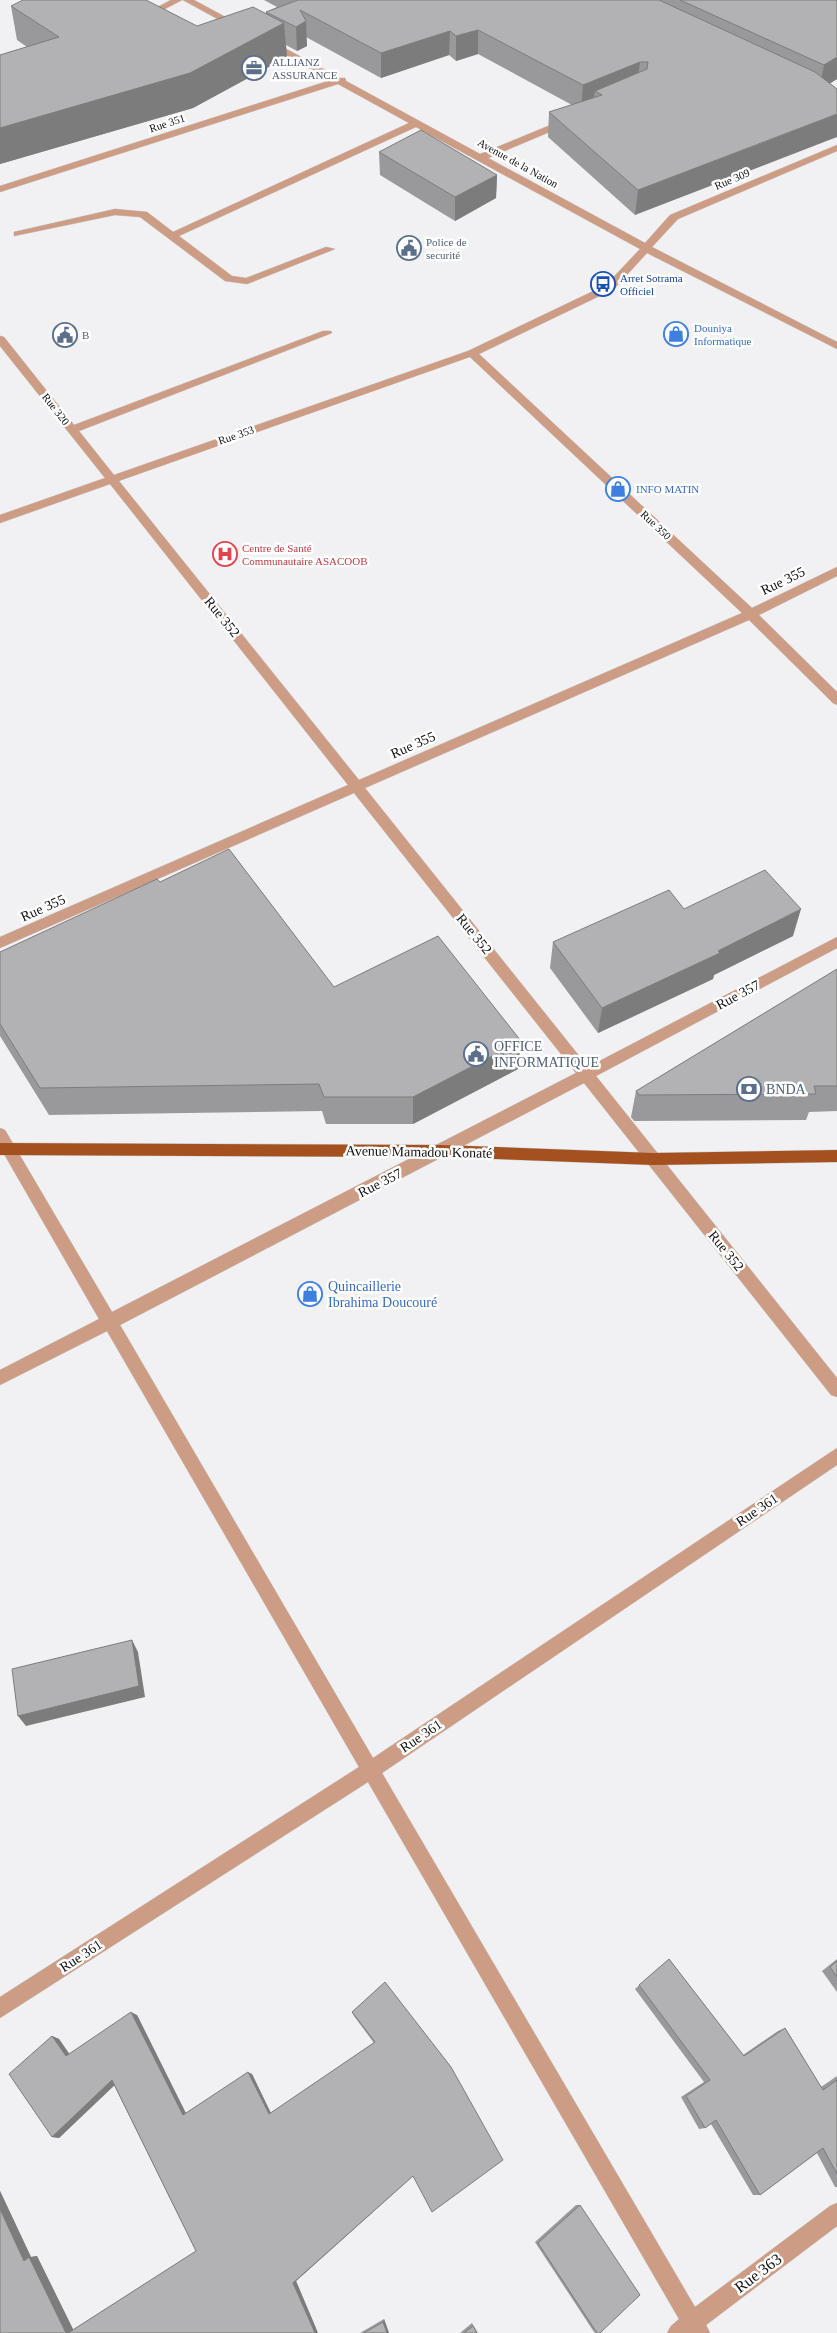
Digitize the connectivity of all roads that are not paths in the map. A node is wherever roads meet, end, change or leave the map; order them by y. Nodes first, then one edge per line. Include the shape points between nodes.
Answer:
1 (178, 0) edge
2 (187, 0) edge
3 (136, 20) edge
4 (342, 80) junction
5 (579, 116) edge
6 (418, 122) junction
7 (837, 148) edge
8 (481, 157) junction
9 (0, 190) edge
10 (18, 234) dead end
11 (172, 236) junction
12 (646, 248) junction
13 (330, 250) dead end
14 (327, 333) dead end
15 (0, 339) edge
16 (837, 346) edge
17 (472, 353) junction
18 (72, 430) junction
19 (111, 478) junction
20 (0, 519) edge
21 (837, 571) edge
22 (751, 614) junction
23 (837, 700) edge
24 (357, 787) junction
25 (837, 942) edge
26 (0, 943) edge
27 (587, 1075) junction
28 (3, 1144) edge
29 (442, 1151) junction
30 (837, 1156) edge
31 (653, 1159) junction
32 (110, 1321) junction
33 (0, 1378) edge
34 (837, 1390) edge
35 (837, 1456) edge
36 (371, 1770) junction
37 (0, 2008) edge
38 (837, 2213) edge
39 (690, 2329) edge

1 - 3 street
2 - 4 street, Avenue de la Nation
4 - 6 street, Avenue de la Nation
4 - 9 street, Rue 351
5 - 8 street
6 - 8 street, Avenue de la Nation
6 - 11 street
7 - 12 street, Rue 309 via 674,217
8 - 12 street, Avenue de la Nation
10 - 11 street via 115,212 143,214
11 - 13 street via 228,279 247,281
12 - 16 street, Avenue de la Nation
12 - 17 street, Rue 309 via 610,287
14 - 18 street
15 - 18 street, Rue 320
17 - 19 street, Rue 353
17 - 22 street, Rue 350
18 - 19 street, Rue 320
19 - 20 street, Rue 353
19 - 24 street, Rue 352
21 - 22 street, Rue 355
22 - 23 street, Rue 350
22 - 24 street, Rue 355
24 - 26 street, Rue 355
24 - 27 street, Rue 352
25 - 27 street, Rue 357
27 - 29 street, Rue 357
27 - 31 street, Rue 352
28 - 29 main road, Avenue Mamadou Konaté
28 - 32 street
29 - 31 main road, Avenue Mamadou Konaté
29 - 32 street, Rue 357
30 - 31 main road, Avenue Mamadou Konaté
31 - 34 street, Rue 352
32 - 33 street, Rue 357
32 - 36 street
35 - 36 street, Rue 361
36 - 37 street, Rue 361
36 - 39 street
38 - 39 street, Rue 363

